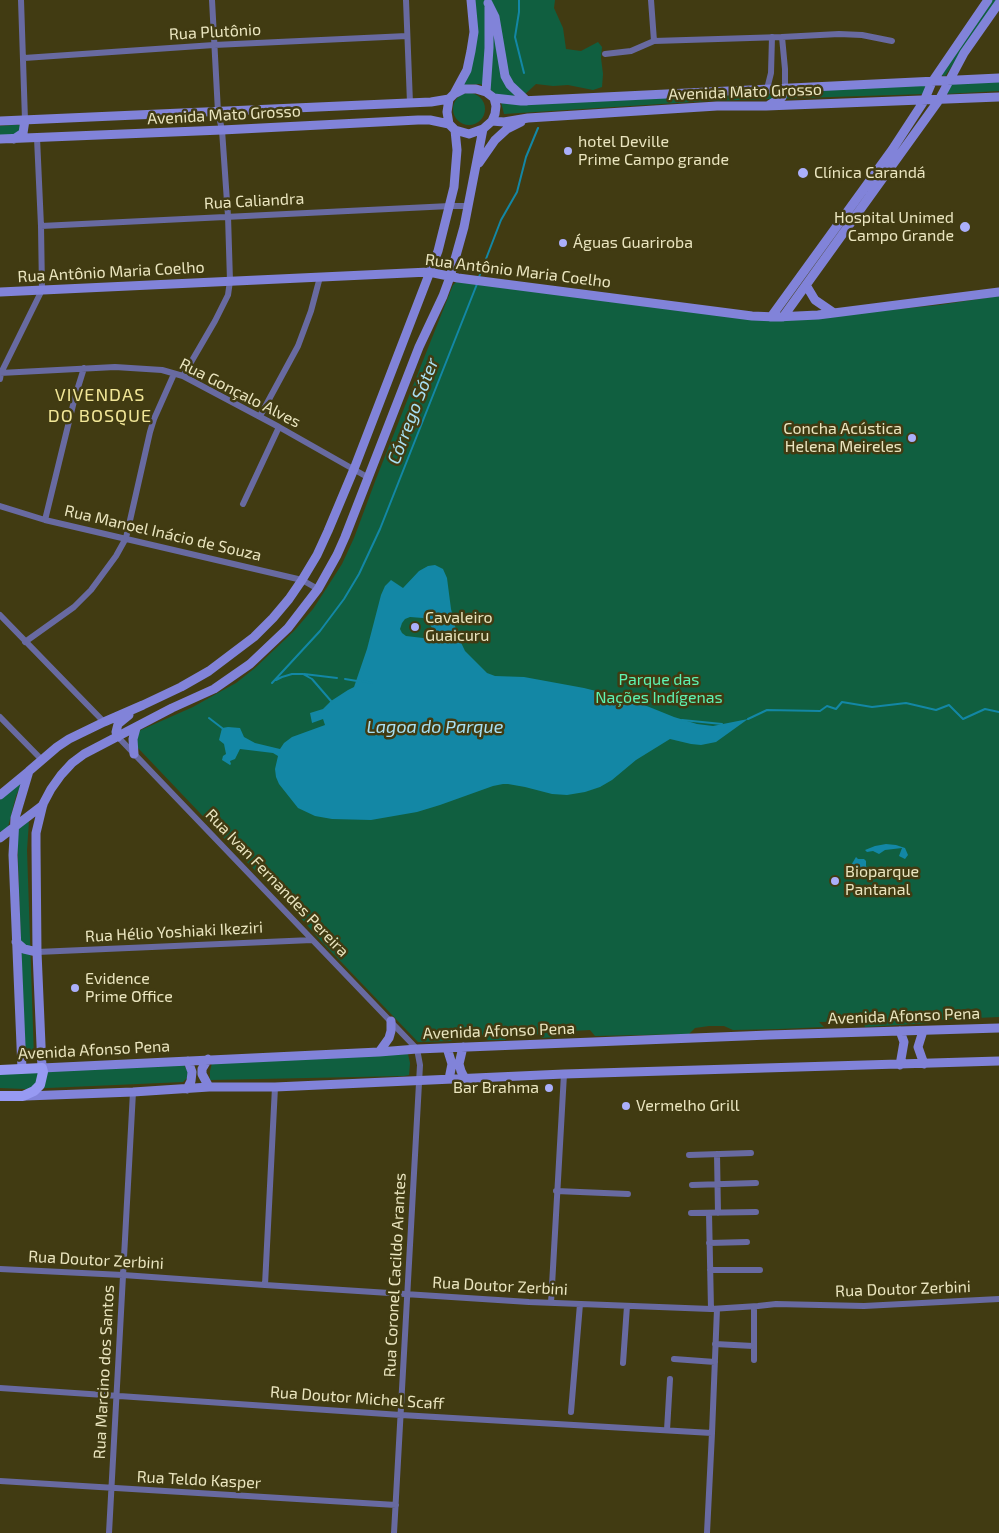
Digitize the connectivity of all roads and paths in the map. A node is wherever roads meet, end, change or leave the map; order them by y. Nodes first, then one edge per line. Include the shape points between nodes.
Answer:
1 (21, 0) edge
2 (212, 0) edge
3 (406, 0) edge
4 (471, 0) edge
5 (651, 0) edge
6 (988, 0) edge
7 (488, 1) edge
8 (999, 3) edge
9 (974, 19) junction
10 (407, 36) junction
11 (976, 36) junction
12 (772, 37) junction
13 (782, 37) junction
14 (654, 40) junction
15 (892, 41) dead end
16 (214, 45) junction
17 (605, 54) dead end
18 (24, 58) junction
19 (960, 60) junction
20 (999, 78) edge
21 (969, 79) junction
22 (949, 80) junction
23 (932, 82) junction
24 (786, 88) junction
25 (767, 89) junction
26 (724, 91) junction
27 (486, 92) junction
28 (452, 97) junction
29 (999, 97) edge
30 (494, 98) junction
31 (939, 100) junction
32 (527, 101) junction
33 (924, 101) junction
34 (410, 103) junction
35 (717, 106) junction
36 (766, 106) junction
37 (218, 112) junction
38 (528, 118) junction
39 (25, 120) junction
40 (0, 121) edge
41 (492, 121) junction
42 (452, 127) junction
43 (483, 129) junction
44 (222, 130) junction
45 (37, 138) junction
46 (0, 139) edge
47 (13, 139) junction
48 (476, 168) junction
49 (450, 206) junction
50 (469, 206) junction
51 (228, 216) junction
52 (41, 226) junction
53 (429, 272) junction
54 (320, 277) junction
55 (450, 277) junction
56 (230, 281) junction
57 (806, 285) junction
58 (42, 290) junction
59 (0, 292) edge
60 (999, 292) edge
61 (834, 313) junction
62 (771, 317) junction
63 (783, 317) junction
64 (84, 368) junction
65 (174, 374) junction
66 (0, 375) edge
67 (182, 376) junction
68 (260, 416) junction
69 (279, 427) junction
70 (354, 469) junction
71 (369, 478) junction
72 (243, 504) dead end
73 (0, 506) edge
74 (45, 520) junction
75 (126, 538) junction
76 (302, 580) junction
77 (318, 588) junction
78 (0, 615) edge
79 (25, 642) junction
80 (181, 686) junction
81 (143, 705) junction
82 (172, 708) junction
83 (0, 717) edge
84 (104, 722) junction
85 (136, 728) junction
86 (118, 736) junction
87 (134, 754) junction
88 (42, 760) junction
89 (29, 771) junction
90 (0, 795) edge
91 (43, 804) junction
92 (14, 828) junction
93 (0, 838) edge
94 (312, 940) junction
95 (16, 942) junction
96 (37, 952) junction
97 (391, 1021) junction
98 (999, 1028) edge
99 (923, 1031) junction
100 (900, 1032) junction
101 (463, 1047) junction
102 (447, 1048) junction
103 (417, 1049) junction
104 (379, 1052) junction
105 (208, 1059) junction
106 (999, 1060) edge
107 (188, 1061) junction
108 (924, 1064) junction
109 (900, 1065) junction
110 (42, 1068) junction
111 (22, 1069) junction
112 (0, 1070) edge
113 (564, 1074) junction
114 (449, 1079) junction
115 (465, 1079) junction
116 (418, 1080) junction
117 (209, 1087) junction
118 (275, 1087) junction
119 (187, 1088) junction
120 (133, 1092) junction
121 (0, 1096) edge
122 (23, 1096) junction
123 (751, 1153) dead end
124 (717, 1154) junction
125 (689, 1155) dead end
126 (756, 1183) dead end
127 (692, 1184) dead end
128 (717, 1184) junction
129 (556, 1191) junction
130 (628, 1194) dead end
131 (756, 1212) dead end
132 (691, 1213) dead end
133 (709, 1213) junction
134 (718, 1213) junction
135 (747, 1242) dead end
136 (709, 1243) junction
137 (0, 1269) edge
138 (710, 1270) junction
139 (760, 1270) dead end
140 (123, 1275) junction
141 (265, 1285) junction
142 (408, 1294) junction
143 (999, 1299) edge
144 (551, 1303) junction
145 (580, 1304) junction
146 (627, 1306) junction
147 (754, 1307) junction
148 (714, 1309) junction
149 (716, 1344) junction
150 (753, 1346) junction
151 (674, 1360) dead end
152 (754, 1360) dead end
153 (715, 1362) junction
154 (623, 1363) dead end
155 (670, 1379) dead end
156 (0, 1388) edge
157 (117, 1395) junction
158 (571, 1412) dead end
159 (401, 1415) junction
160 (666, 1430) junction
161 (712, 1433) junction
162 (0, 1481) edge
163 (110, 1488) junction
164 (396, 1505) junction
165 (109, 1533) edge
166 (394, 1533) edge
167 (706, 1533) edge

1 - 18 street
2 - 16 street
3 - 10 street
4 - 28 main road via 474,32 471,51 467,70
5 - 14 street
6 - 9 main road
7 - 27 main road
7 - 32 main road via 495,17 504,76
8 - 11 main road
9 - 11 main road
9 - 23 main road
10 - 16 street, Rua Plutônio
10 - 34 street
11 - 19 main road
12 - 13 street
12 - 14 street
12 - 25 street
13 - 15 street via 855,34
13 - 24 street
14 - 17 street via 631,52
16 - 18 street, Rua Plutônio
16 - 37 street
18 - 39 street
19 - 21 main road
19 - 22 main road
20 - 21 main road, Avenida Mato Grosso
21 - 22 main road, Avenida Mato Grosso
22 - 23 main road, Avenida Mato Grosso
22 - 31 main road
23 - 24 main road, Avenida Mato Grosso
23 - 33 main road
24 - 25 main road, Avenida Mato Grosso
24 - 36 main road via 782,97
25 - 26 main road, Avenida Mato Grosso
26 - 32 main road, Avenida Mato Grosso
26 - 35 main road via 716,99
27 - 28 main road via 476,88 464,89
27 - 30 main road
28 - 34 main road, Avenida Mato Grosso
28 - 42 main road via 447,112
29 - 31 main road, Avenida Mato Grosso
30 - 32 main road, Avenida Mato Grosso
30 - 41 main road via 496,106
31 - 33 main road, Avenida Mato Grosso
31 - 57 main road
33 - 36 main road, Avenida Mato Grosso
33 - 62 main road
34 - 37 main road, Avenida Mato Grosso
35 - 36 main road, Avenida Mato Grosso
35 - 38 main road, Avenida Mato Grosso
37 - 39 main road, Avenida Mato Grosso
37 - 44 street
38 - 41 main road, Avenida Mato Grosso
38 - 48 main road via 495,140
39 - 40 main road, Avenida Mato Grosso
39 - 47 main road via 23,132
41 - 43 main road
42 - 43 main road via 470,134
42 - 44 main road, Avenida Mato Grosso via 418,120
42 - 49 main road via 457,150
43 - 48 main road
44 - 45 main road, Avenida Mato Grosso
44 - 51 street
45 - 47 main road, Avenida Mato Grosso
45 - 52 street
46 - 47 main road, Avenida Mato Grosso
48 - 50 main road
49 - 50 street, Rua Caliandra
49 - 51 street, Rua Caliandra
49 - 53 main road
50 - 55 main road
51 - 52 street, Rua Caliandra
51 - 56 street
52 - 58 street
53 - 54 main road, Rua Antônio Maria Coelho
53 - 55 main road, Rua Antônio Maria Coelho
53 - 70 main road
54 - 56 main road, Rua Antônio Maria Coelho
54 - 68 street via 298,346
55 - 62 main road, Rua Antônio Maria Coelho
55 - 71 main road via 419,347
56 - 58 main road, Rua Antônio Maria Coelho
56 - 67 street via 228,295
57 - 61 main road via 815,300
57 - 63 main road
58 - 59 main road, Rua Antônio Maria Coelho
58 - 66 street
60 - 61 main road, Rua Antônio Maria Coelho
61 - 63 main road, Rua Antônio Maria Coelho
62 - 63 main road, Rua Antônio Maria Coelho
64 - 65 street, Rua Gonçalo Alves via 162,370
64 - 66 street, Rua Gonçalo Alves
64 - 74 street
65 - 67 street, Rua Gonçalo Alves
65 - 75 street via 150,432
67 - 68 street, Rua Gonçalo Alves
68 - 69 street, Rua Gonçalo Alves
69 - 70 street, Rua Gonçalo Alves
69 - 72 street
70 - 71 street, Rua Gonçalo Alves
70 - 76 main road via 328,531
71 - 77 main road via 337,555
73 - 74 street, Rua Manoel Inácio de Souza
74 - 75 street, Rua Manoel Inácio de Souza
75 - 76 street, Rua Manoel Inácio de Souza
75 - 79 street via 91,590 74,607
76 - 77 street, Rua Manoel Inácio de Souza
76 - 80 main road via 254,637 209,671
77 - 82 main road via 288,628 250,664 214,689
78 - 79 street
79 - 84 street
80 - 81 main road
80 - 82 main road
81 - 84 main road
81 - 86 main road via 118,724
82 - 85 main road
83 - 88 street
84 - 88 main road via 69,739
85 - 86 main road
85 - 87 main road
86 - 87 street, Rua Ivan Fernandes Pereira
86 - 91 main road via 72,763
87 - 94 street, Rua Ivan Fernandes Pereira
88 - 89 main road
89 - 90 main road
89 - 92 main road
91 - 92 main road
91 - 96 main road via 36,833
92 - 93 main road
92 - 95 main road
94 - 96 street, Rua Hélio Yoshiaki Ikeziri
94 - 97 street, Rua Ivan Fernandes Pereira
95 - 96 main road via 24,950
95 - 111 main road
96 - 110 main road
97 - 103 street, Rua Ivan Fernandes Pereira
97 - 104 main road via 389,1038
98 - 99 main road, Avenida Afonso Pena
99 - 100 main road, Avenida Afonso Pena
99 - 108 main road via 918,1047
100 - 101 main road, Avenida Afonso Pena
100 - 109 main road via 904,1042
101 - 102 main road, Avenida Afonso Pena
101 - 115 main road via 459,1064
102 - 103 main road, Avenida Afonso Pena
102 - 114 main road via 452,1064
103 - 104 main road, Avenida Afonso Pena
103 - 116 street, Rua Coronel Cacildo Arantes
104 - 105 main road, Avenida Afonso Pena
105 - 107 main road, Avenida Afonso Pena
105 - 117 main road via 202,1074
106 - 108 main road
107 - 110 main road, Avenida Afonso Pena
107 - 119 main road via 192,1067 192,1078
108 - 109 main road
109 - 113 main road
110 - 111 main road, Avenida Afonso Pena
110 - 122 main road via 38,1089
111 - 112 main road, Avenida Afonso Pena
113 - 115 main road
113 - 129 street
114 - 115 main road
114 - 116 main road
116 - 118 main road
116 - 142 street, Rua Coronel Cacildo Arantes
117 - 118 main road
117 - 119 main road
118 - 141 street
119 - 120 main road
120 - 122 main road
120 - 140 street, Rua Marcino dos Santos
121 - 122 main road
123 - 124 street
124 - 125 street
124 - 128 street
126 - 128 street
127 - 128 street
128 - 134 street
129 - 130 street
129 - 144 street
131 - 134 street
132 - 133 street
133 - 134 street
133 - 136 street
135 - 136 street
136 - 138 street
137 - 140 street, Rua Doutor Zerbini
138 - 139 street
138 - 148 street
140 - 141 street, Rua Doutor Zerbini
140 - 157 street, Rua Marcino dos Santos
141 - 142 street, Rua Doutor Zerbini
142 - 144 street, Rua Doutor Zerbini
142 - 159 street, Rua Coronel Cacildo Arantes
143 - 147 street, Rua Doutor Zerbini via 864,1306 776,1304
144 - 145 street, Rua Doutor Zerbini
145 - 146 street, Rua Doutor Zerbini
145 - 158 street
146 - 148 street, Rua Doutor Zerbini
146 - 154 street
147 - 148 street, Rua Doutor Zerbini
147 - 150 street
148 - 149 street
149 - 150 street
149 - 153 street
150 - 152 street
151 - 153 street
153 - 161 street
155 - 160 street
156 - 157 street, Rua Doutor Michel Scaff
157 - 159 street, Rua Doutor Michel Scaff
157 - 163 street, Rua Marcino dos Santos
159 - 160 street, Rua Doutor Michel Scaff
159 - 164 street, Rua Coronel Cacildo Arantes
160 - 161 street, Rua Doutor Michel Scaff
161 - 167 street
162 - 163 street, Rua Teldo Kasper
163 - 164 street, Rua Teldo Kasper
163 - 165 street, Rua Marcino dos Santos
164 - 166 street, Rua Coronel Cacildo Arantes

